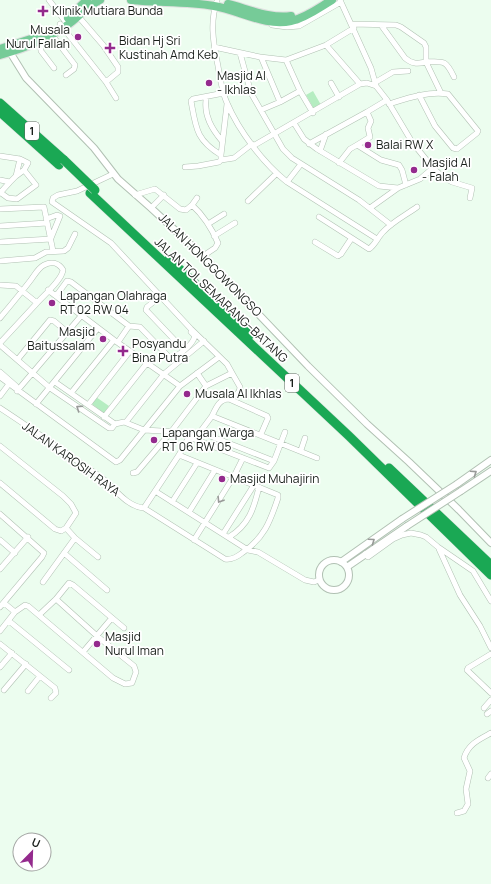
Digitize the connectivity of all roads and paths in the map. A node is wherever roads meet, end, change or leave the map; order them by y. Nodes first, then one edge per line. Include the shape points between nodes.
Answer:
1 (49, 0) edge
2 (131, 0) edge
3 (322, 0) edge
4 (332, 0) edge
5 (180, 1) edge
6 (341, 1) edge
7 (91, 2) edge
8 (215, 4) edge
9 (78, 16) junction
10 (63, 24) junction
11 (381, 25) junction
12 (353, 26) junction
13 (50, 33) junction
14 (40, 41) junction
15 (326, 45) junction
16 (214, 47) junction
17 (5, 50) edge
18 (240, 53) junction
19 (0, 55) edge
20 (261, 57) junction
21 (286, 60) junction
22 (426, 62) junction
23 (54, 68) dead end
24 (408, 71) dead end
25 (66, 75) dead end
26 (454, 77) dead end
27 (106, 82) junction
28 (331, 83) dead end
29 (360, 84) junction
30 (376, 84) junction
31 (300, 91) junction
32 (224, 93) junction
33 (441, 93) junction
34 (419, 95) junction
35 (339, 97) junction
36 (116, 98) dead end
37 (206, 100) dead end
38 (280, 102) junction
39 (388, 102) junction
40 (0, 103) edge
41 (227, 103) junction
42 (261, 110) junction
43 (0, 112) edge
44 (367, 112) junction
45 (313, 113) junction
46 (294, 123) junction
47 (274, 133) junction
48 (326, 134) junction
49 (222, 141) junction
50 (309, 144) junction
51 (252, 145) junction
52 (357, 145) junction
53 (320, 151) junction
54 (0, 156) edge
55 (221, 157) junction
56 (20, 159) junction
57 (62, 163) junction
58 (339, 163) junction
59 (301, 164) junction
60 (185, 167) dead end
61 (433, 168) junction
62 (24, 170) junction
63 (113, 174) junction
64 (276, 174) junction
65 (16, 176) junction
66 (0, 180) edge
67 (10, 182) junction
68 (288, 182) junction
69 (406, 185) junction
70 (379, 186) junction
71 (398, 188) junction
72 (92, 192) junction
73 (0, 193) edge
74 (135, 195) junction
75 (164, 195) junction
76 (198, 198) dead end
77 (470, 198) dead end
78 (382, 199) junction
79 (248, 201) dead end
80 (192, 205) junction
81 (417, 207) dead end
82 (151, 208) junction
83 (370, 208) junction
84 (0, 209) edge
85 (224, 214) dead end
86 (319, 217) dead end
87 (47, 221) junction
88 (208, 224) junction
89 (235, 224) dead end
90 (391, 225) junction
91 (0, 226) edge
92 (75, 234) dead end
93 (214, 236) junction
94 (51, 239) junction
95 (351, 239) junction
96 (377, 239) junction
97 (0, 242) edge
98 (315, 242) dead end
99 (53, 252) junction
100 (203, 256) junction
101 (0, 261) edge
102 (0, 285) edge
103 (22, 290) junction
104 (48, 290) junction
105 (56, 296) junction
106 (160, 297) junction
107 (37, 303) junction
108 (81, 316) junction
109 (0, 318) edge
110 (130, 326) junction
111 (98, 328) junction
112 (67, 332) junction
113 (1, 340) edge
114 (116, 341) junction
115 (204, 341) junction
116 (184, 350) junction
117 (130, 351) junction
118 (219, 357) junction
119 (18, 359) junction
120 (146, 363) junction
121 (0, 372) edge
122 (197, 373) junction
123 (232, 373) junction
124 (32, 374) junction
125 (164, 374) junction
126 (0, 377) edge
127 (55, 382) junction
128 (9, 384) junction
129 (180, 386) junction
130 (206, 386) junction
131 (50, 388) junction
132 (18, 390) junction
133 (71, 393) junction
134 (0, 396) edge
135 (229, 400) junction
136 (36, 404) junction
137 (88, 405) junction
138 (0, 408) edge
139 (212, 416) junction
140 (104, 417) junction
141 (126, 422) junction
142 (115, 424) junction
143 (144, 430) junction
144 (171, 432) junction
145 (200, 432) junction
146 (285, 432) dead end
147 (261, 434) junction
148 (189, 437) junction
149 (305, 438) dead end
150 (281, 443) junction
151 (0, 446) edge
152 (301, 450) junction
153 (179, 455) junction
154 (243, 458) junction
155 (317, 458) dead end
156 (491, 460) edge
157 (274, 461) junction
158 (197, 462) junction
159 (215, 470) junction
160 (491, 470) edge
161 (133, 472) dead end
162 (234, 476) junction
163 (0, 483) edge
164 (257, 486) junction
165 (155, 491) junction
166 (172, 502) junction
167 (144, 508) junction
168 (188, 512) junction
169 (0, 514) edge
170 (206, 522) junction
171 (66, 528) junction
172 (223, 534) junction
173 (28, 537) junction
174 (229, 537) junction
175 (75, 538) junction
176 (0, 540) edge
177 (194, 540) junction
178 (491, 543) edge
179 (438, 547) junction
180 (248, 550) junction
181 (15, 553) junction
182 (64, 554) junction
183 (365, 554) junction
184 (98, 557) dead end
185 (341, 562) junction
186 (491, 565) edge
187 (347, 567) junction
188 (0, 568) edge
189 (491, 575) edge
190 (319, 580) junction
191 (43, 582) dead end
192 (107, 590) dead end
193 (56, 599) junction
194 (491, 601) edge
195 (2, 605) edge
196 (24, 605) junction
197 (9, 607) junction
198 (15, 612) junction
199 (39, 615) junction
200 (111, 619) junction
201 (9, 620) junction
202 (124, 628) dead end
203 (0, 631) edge
204 (97, 636) junction
205 (0, 644) edge
206 (491, 648) edge
207 (83, 652) junction
208 (12, 653) junction
209 (491, 654) edge
210 (26, 664) junction
211 (0, 667) edge
212 (70, 670) dead end
213 (40, 676) junction
214 (4, 690) dead end
215 (28, 691) dead end
216 (491, 693) edge
217 (51, 698) dead end
218 (491, 700) edge
219 (484, 708) dead end
220 (491, 733) edge
221 (456, 813) dead end

1 - 10 street
2 - 5 main road
3 - 8 main road via 294,16 285,17
4 - 8 main road via 301,18 285,22 267,20
5 - 8 main road
6 - 8 street via 304,24 293,27 274,25
6 - 12 street
7 - 9 main road
7 - 10 main road
8 - 16 street via 212,36
9 - 10 main road
9 - 27 street via 118,67 118,72
10 - 13 main road
10 - 27 street
11 - 12 street
11 - 22 street via 405,58 417,64
11 - 22 street via 399,26 420,40 426,47
12 - 15 street
12 - 30 street
13 - 14 main road
13 - 17 main road
13 - 25 street via 75,65
14 - 17 main road
14 - 23 street via 41,51
15 - 21 street
15 - 29 street
16 - 18 street
16 - 32 street
17 - 19 main road
17 - 63 street, JALAN HONGGOWONGSO via 26,78 94,148
18 - 20 street
18 - 42 street via 251,93
20 - 21 street
20 - 38 street
21 - 31 street
22 - 26 street via 445,62
22 - 33 street
24 - 30 street via 393,72
27 - 36 street
28 - 35 street
29 - 30 street
29 - 35 street
30 - 39 street
31 - 38 street
31 - 45 street
32 - 41 street
32 - 55 street via 191,101 201,138
33 - 34 street
33 - 34 street via 450,95 478,131 457,149 453,148 435,126
34 - 39 street
35 - 45 street
37 - 49 street via 208,121
38 - 42 street
39 - 44 street
39 - 61 street via 412,142
40 - 57 highway, JALAN TOL SEMARANG–BATANG / 1
41 - 49 street
41 - 51 street
42 - 47 street
43 - 57 highway, JALAN TOL SEMARANG–BATANG / 1
44 - 48 street
44 - 52 street via 371,121 368,128 370,136
45 - 46 street
46 - 47 street
46 - 50 street
47 - 51 street
47 - 59 street via 283,149
48 - 50 street
48 - 53 street
49 - 55 street
50 - 53 street
51 - 55 street via 234,158
51 - 64 street
52 - 58 street via 350,149
52 - 69 street via 381,160 399,165
53 - 58 street
54 - 56 street
55 - 60 street via 219,162
56 - 62 street via 28,162
56 - 65 street
57 - 72 highway, JALAN TOL SEMARANG–BATANG / 1, bridge
58 - 70 street
59 - 68 street
59 - 83 street
61 - 69 street via 420,179
61 - 77 street via 452,182 472,188
62 - 65 street
62 - 73 street via 36,185 17,199 8,198
63 - 74 street, JALAN HONGGOWONGSO
63 - 106 street via 77,191 56,196 52,202 111,243
64 - 68 street
64 - 79 street
65 - 67 street
66 - 67 street
67 - 73 street
68 - 96 street
69 - 71 street
70 - 71 street
70 - 78 street via 383,194
71 - 78 street
72 - 186 highway, JALAN TOL SEMARANG–BATANG / 1 via 222,309
72 - 189 highway, JALAN TOL SEMARANG–BATANG / 1
74 - 75 street via 155,189
74 - 82 street, JALAN HONGGOWONGSO
75 - 80 street via 180,208 186,210
75 - 82 street
76 - 80 street
78 - 83 street
80 - 88 street
81 - 90 street
82 - 100 street, JALAN HONGGOWONGSO
83 - 90 street
84 - 87 street via 44,207
85 - 88 street
86 - 95 street
87 - 91 street
87 - 94 street
87 - 94 street via 57,215 60,216
88 - 93 street
89 - 93 street
90 - 96 street
92 - 99 street via 66,250
93 - 100 street via 217,246
94 - 97 street
94 - 99 street
95 - 96 street via 369,249
95 - 98 street via 338,256
99 - 101 street via 35,258
100 - 178 street, JALAN HONGGOWONGSO via 308,366
102 - 103 street via 16,286
103 - 104 street via 42,266 54,263 60,266 63,272
103 - 107 street
103 - 109 street
104 - 105 street
104 - 107 street
105 - 108 street
105 - 110 street via 69,281
106 - 115 street
106 - 116 street via 195,336
106 - 116 street via 146,310
107 - 113 street
108 - 111 street
108 - 112 street
110 - 114 street
110 - 116 street via 140,327 170,359
111 - 114 street
111 - 127 street
112 - 119 street via 50,320
112 - 124 street
113 - 119 street
114 - 117 street
114 - 133 street
115 - 118 street
115 - 125 street
117 - 120 street
117 - 137 street
118 - 122 street
118 - 123 street
119 - 124 street
120 - 125 street
120 - 140 street
121 - 132 street
122 - 129 street
122 - 130 street
123 - 130 street
123 - 135 street via 240,390
124 - 131 street
124 - 132 street
125 - 129 street
125 - 141 street
126 - 128 street
127 - 131 street
127 - 133 street
128 - 132 street
128 - 134 street
129 - 143 street
130 - 144 street
131 - 136 street
142 -> 131 street via 111,428 107,427
132 - 136 street
133 - 137 street
135 - 139 street via 221,401
135 - 147 street via 266,415 268,418
136 - 143 street via 118,462
137 - 140 street
138 - 167 street, JALAN KAROSIH RAYA via 87,468 131,504
139 - 145 street
139 - 147 street
140 - 142 street
141 - 142 street
141 - 143 street
143 - 144 street
144 - 148 street via 179,432
144 - 161 street via 137,472
145 - 148 street
145 - 157 street
146 - 150 street
147 - 150 street
148 - 153 street
148 - 154 street
149 - 152 street
150 - 152 street
150 - 157 street
151 - 171 street via 71,504 76,513
152 - 155 street
153 - 158 street
153 - 165 street
154 - 157 street via 269,468
154 - 162 street
185 -> 156 street, bridge
158 - 159 street
158 - 166 street
159 - 162 street
159 - 168 street
160 - 183 street, bridge
162 - 164 street
162 -> 170 street
163 - 171 street via 56,529 61,531
164 - 172 street
164 - 174 street via 250,517
164 - 180 street via 279,496 263,535
165 - 166 street
165 - 167 street
166 - 168 street
167 - 177 street, JALAN KAROSIH RAYA
168 - 170 street
169 - 173 street
170 - 172 street
170 - 177 street
171 - 175 street
172 - 174 street
173 - 181 street
173 - 195 street via 44,552
174 - 180 street
175 - 182 street
175 - 184 street
176 - 181 street
177 - 180 street, JALAN KAROSIH RAYA via 225,559 233,559
179 - 183 street via 426,537 411,533 393,539 368,558
179 - 194 street via 473,571
179 - 206 street via 460,595
180 - 190 street via 258,552 305,580
181 - 188 street
182 - 191 street
182 - 192 street
183 - 187 street
185 - 187 street
185 - 190 street via 333,560 325,563 319,570
187 - 190 street via 349,580 340,590 327,589
193 - 199 street
193 - 200 street via 69,583
193 - 204 street
195 - 197 street
196 - 197 street
196 - 198 street
196 - 199 street
197 - 198 street
198 - 201 street
199 - 207 street
200 - 202 street
200 - 204 street
201 - 203 street
201 - 212 street
204 - 207 street
204 - 207 street via 134,666 136,672 132,683 125,684 113,678
205 - 208 street
208 - 210 street
208 - 211 street
209 - 216 street via 467,670
210 - 213 street
210 - 214 street
213 - 215 street
213 - 217 street via 55,688 56,693
218 - 219 street
220 - 221 street via 470,746 464,755 470,771 466,789 468,804 464,811

